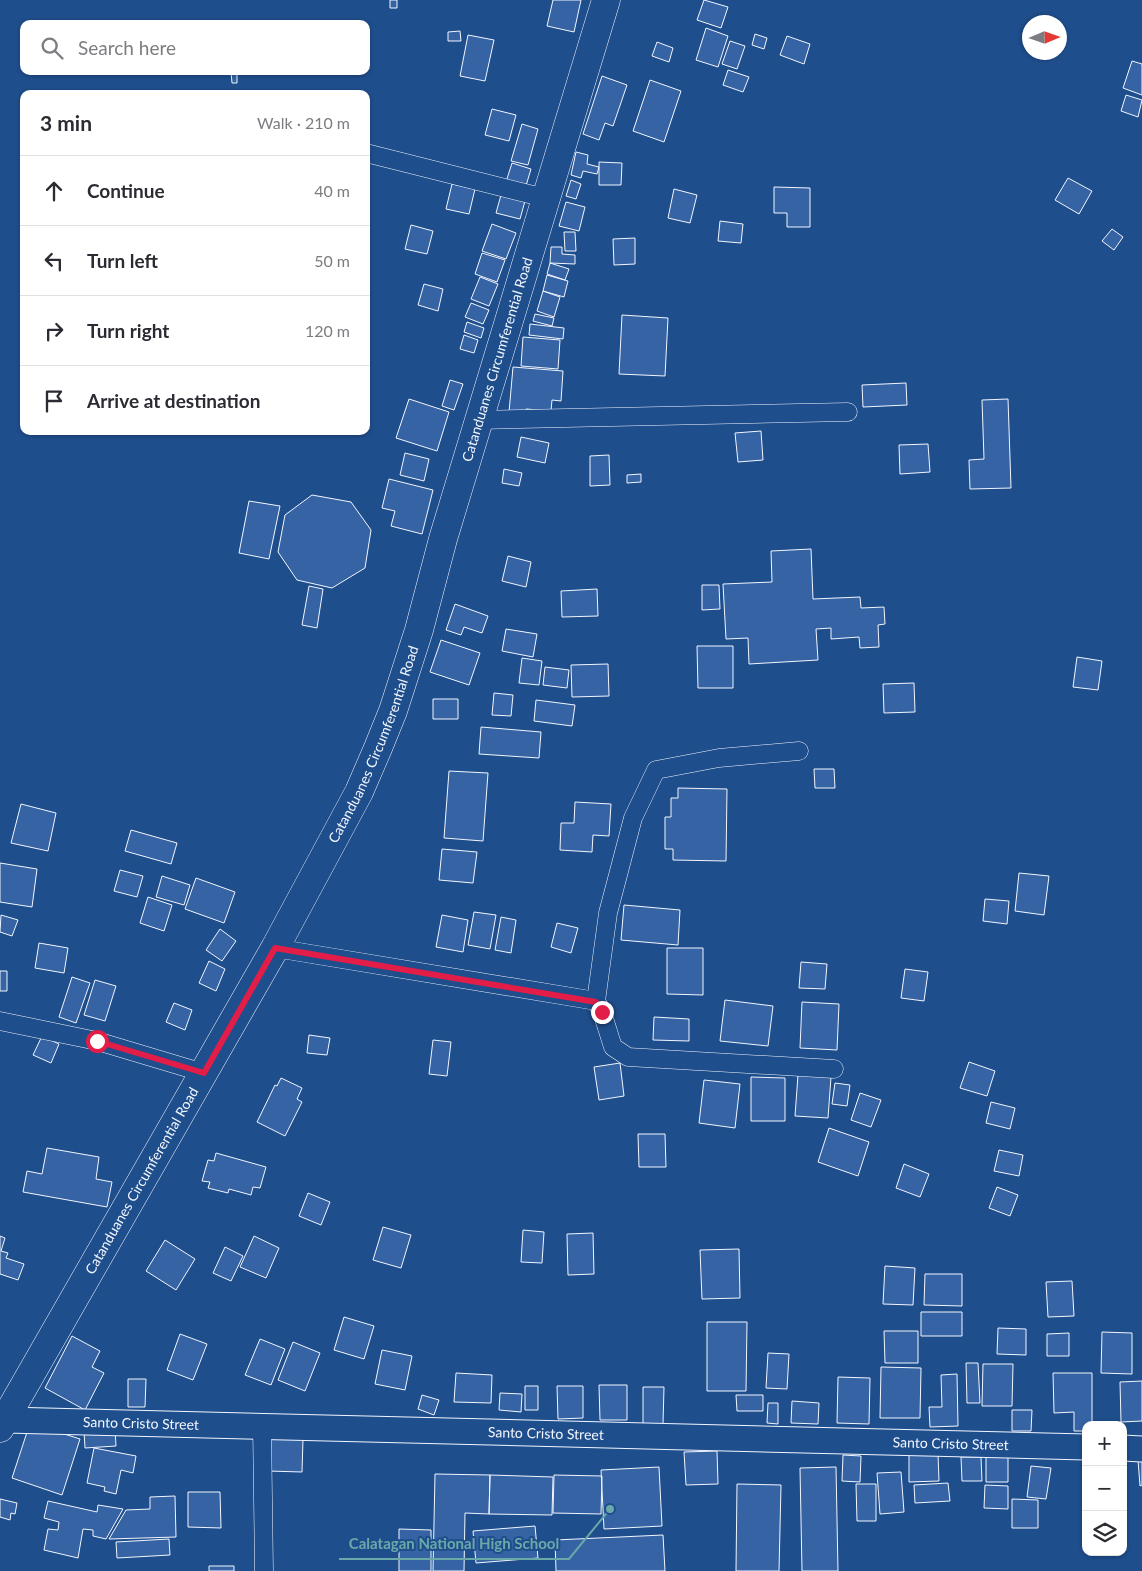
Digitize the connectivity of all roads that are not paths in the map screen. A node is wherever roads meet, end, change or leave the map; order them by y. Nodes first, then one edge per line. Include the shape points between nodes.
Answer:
1 (606, 0) edge
2 (370, 154) edge
3 (545, 198) junction
4 (848, 412) dead end
5 (478, 420) junction
6 (799, 751) dead end
7 (275, 948) junction
8 (596, 1002) junction
9 (0, 1021) edge
10 (834, 1069) dead end
11 (204, 1073) junction
12 (3, 1424) edge
13 (262, 1426) junction
14 (1082, 1447) edge
15 (1127, 1448) edge
16 (1142, 1449) edge
17 (264, 1571) edge

1 - 3 main road, Catanduanes Circumferential Road
2 - 3 street
3 - 5 main road, Catanduanes Circumferential Road
4 - 5 street
5 - 7 main road, Catanduanes Circumferential Road via 420,630 387,726 359,792
6 - 8 street via 719,758 656,770 633,818 608,913
7 - 8 street
7 - 11 main road, Catanduanes Circumferential Road
8 - 10 street via 613,1048 628,1057
9 - 11 street via 97,1041
11 - 12 main road, Catanduanes Circumferential Road
12 - 13 street, Santo Cristo Street
13 - 14 street, Santo Cristo Street
13 - 17 street
15 - 16 street

